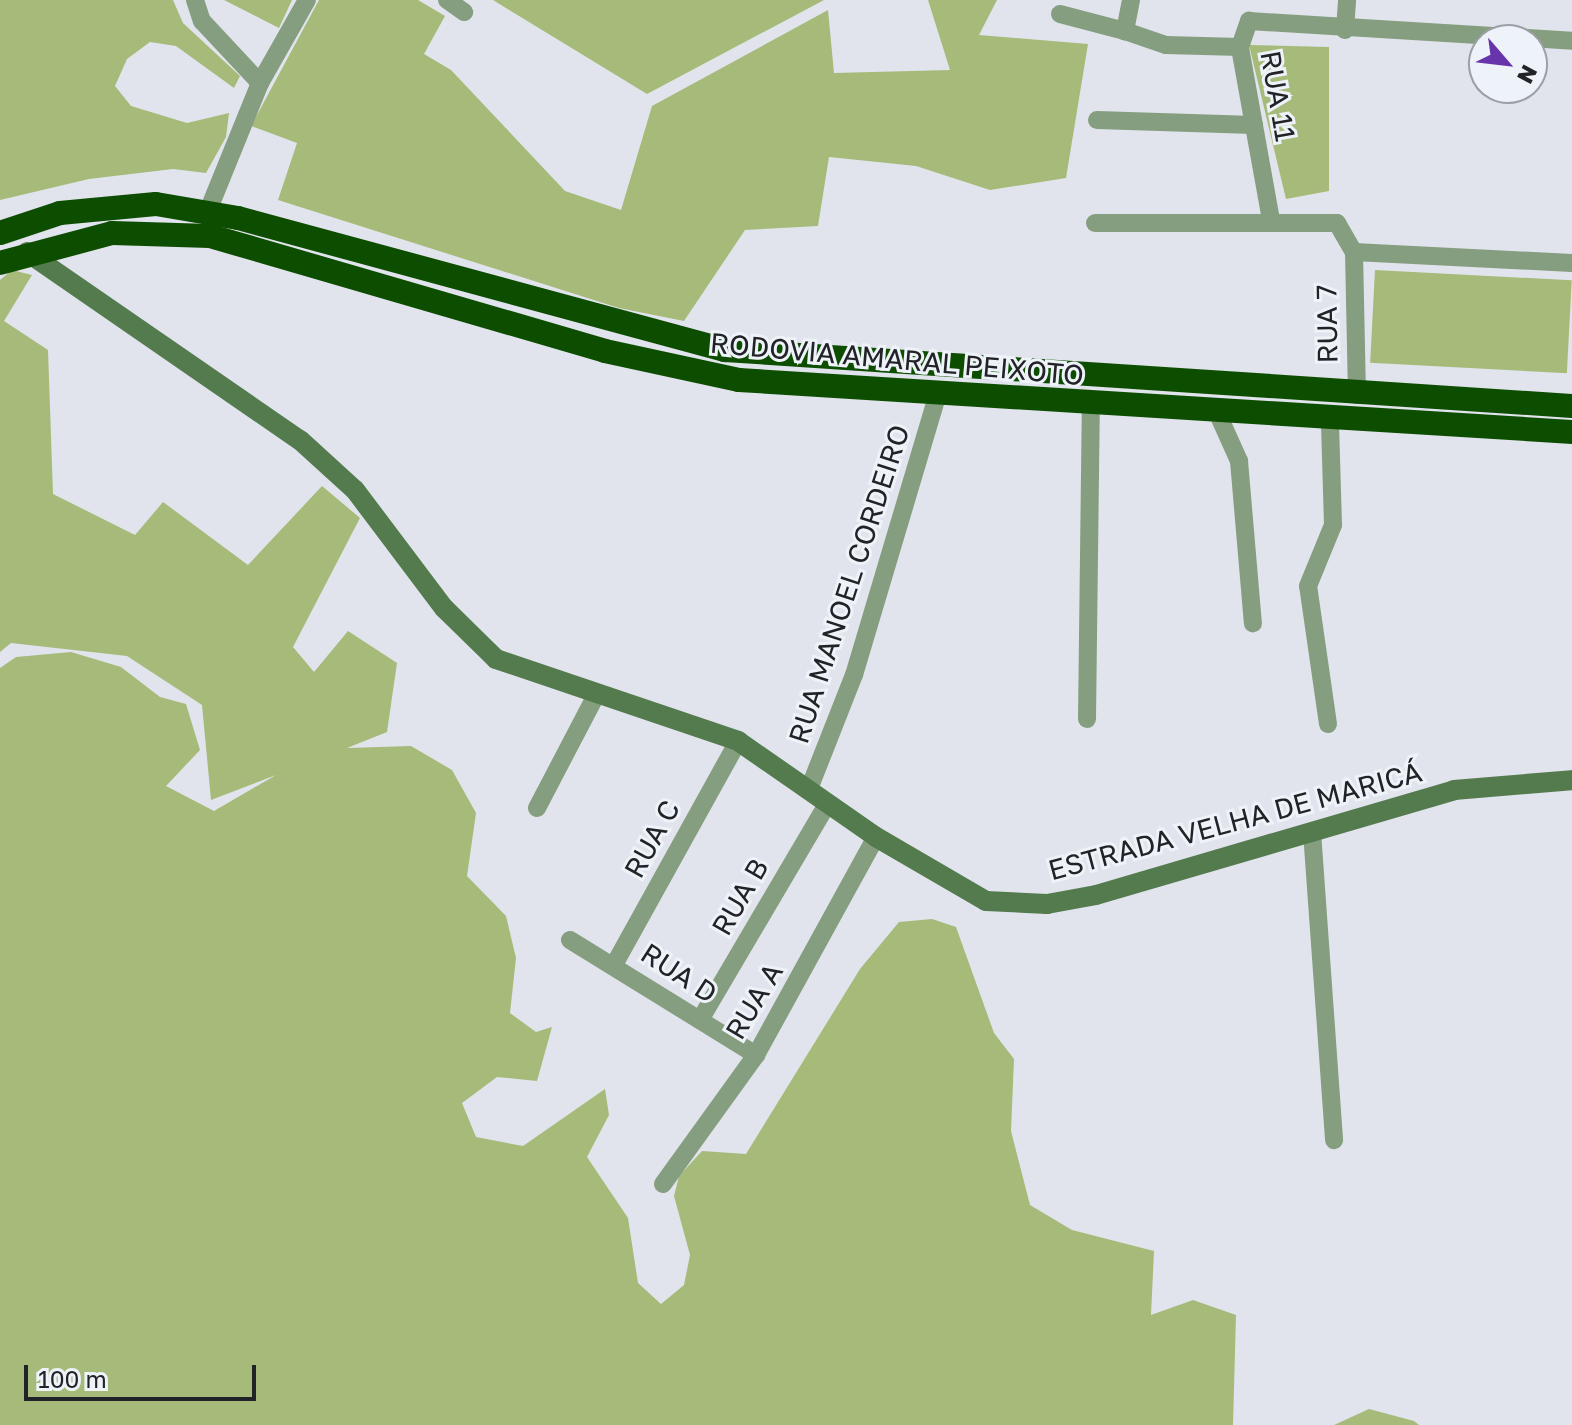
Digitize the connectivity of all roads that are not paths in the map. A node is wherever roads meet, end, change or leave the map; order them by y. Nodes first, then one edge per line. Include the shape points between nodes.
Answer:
1 (195, 0) edge
2 (307, 0) edge
3 (447, 0) edge
4 (1131, 0) edge
5 (1347, 0) edge
6 (464, 12) dead end
7 (1060, 14) dead end
8 (1345, 30) junction
9 (1125, 31) junction
10 (1572, 41) edge
11 (1240, 47) junction
12 (260, 83) junction
13 (1097, 120) dead end
14 (1254, 125) junction
15 (208, 211) junction
16 (1271, 220) junction
17 (1095, 223) dead end
18 (0, 233) edge
19 (27, 252) junction
20 (1354, 252) junction
21 (0, 263) edge
22 (1572, 263) edge
23 (938, 394) junction
24 (1357, 395) junction
25 (1091, 404) junction
26 (1572, 406) edge
27 (1217, 412) junction
28 (1330, 421) junction
29 (1572, 432) edge
30 (1253, 623) dead end
31 (595, 697) junction
32 (1087, 719) dead end
33 (1328, 724) dead end
34 (738, 741) junction
35 (1572, 780) edge
36 (809, 789) junction
37 (828, 803) junction
38 (537, 808) dead end
39 (1312, 832) junction
40 (876, 837) junction
41 (570, 940) dead end
42 (614, 965) junction
43 (700, 1020) junction
44 (756, 1055) junction
45 (1334, 1140) dead end
46 (663, 1184) dead end

1 - 12 street via 202,21
2 - 12 street
3 - 6 street
4 - 9 street
5 - 8 street
7 - 9 street
8 - 10 street, RUA 11
8 - 11 street, RUA 11 via 1256,19 1243,26
9 - 11 street via 1166,45
11 - 14 street, RUA 11
12 - 15 street
13 - 14 street
14 - 16 street, RUA 11
15 - 18 highway, RODOVIA AMARAL PEIXOTO via 116,205
15 - 24 highway, RODOVIA AMARAL PEIXOTO via 725,350
16 - 17 street
16 - 20 street via 1337,223
19 - 21 highway, RODOVIA AMARAL PEIXOTO
19 - 23 highway, RODOVIA AMARAL PEIXOTO via 112,233 210,236 687,371
19 - 31 street, ESTRADA VELHA DE MARICÁ via 300,440 355,490 444,608 496,659
20 - 22 street
20 - 24 street, RUA 7
23 - 25 highway, RODOVIA AMARAL PEIXOTO
23 - 36 street, RUA MANOEL CORDEIRO via 854,675
24 - 26 highway, RODOVIA AMARAL PEIXOTO
25 - 27 highway, RODOVIA AMARAL PEIXOTO
25 - 32 street
27 - 28 highway, RODOVIA AMARAL PEIXOTO
27 - 30 street via 1239,461
28 - 29 highway, RODOVIA AMARAL PEIXOTO
28 - 33 street via 1333,525 1308,586
31 - 34 street, ESTRADA VELHA DE MARICÁ
31 - 38 street
34 - 36 street, ESTRADA VELHA DE MARICÁ
34 - 42 street, RUA C
35 - 39 street, ESTRADA VELHA DE MARICÁ via 1454,790
36 - 37 street, ESTRADA VELHA DE MARICÁ
37 - 40 street, ESTRADA VELHA DE MARICÁ
37 - 43 street, RUA B
39 - 40 street, ESTRADA VELHA DE MARICÁ via 1047,904 986,901
39 - 45 street
40 - 44 street, RUA A
41 - 42 street, RUA D
42 - 43 street, RUA D
43 - 44 street, RUA D
44 - 46 street, RUA A

